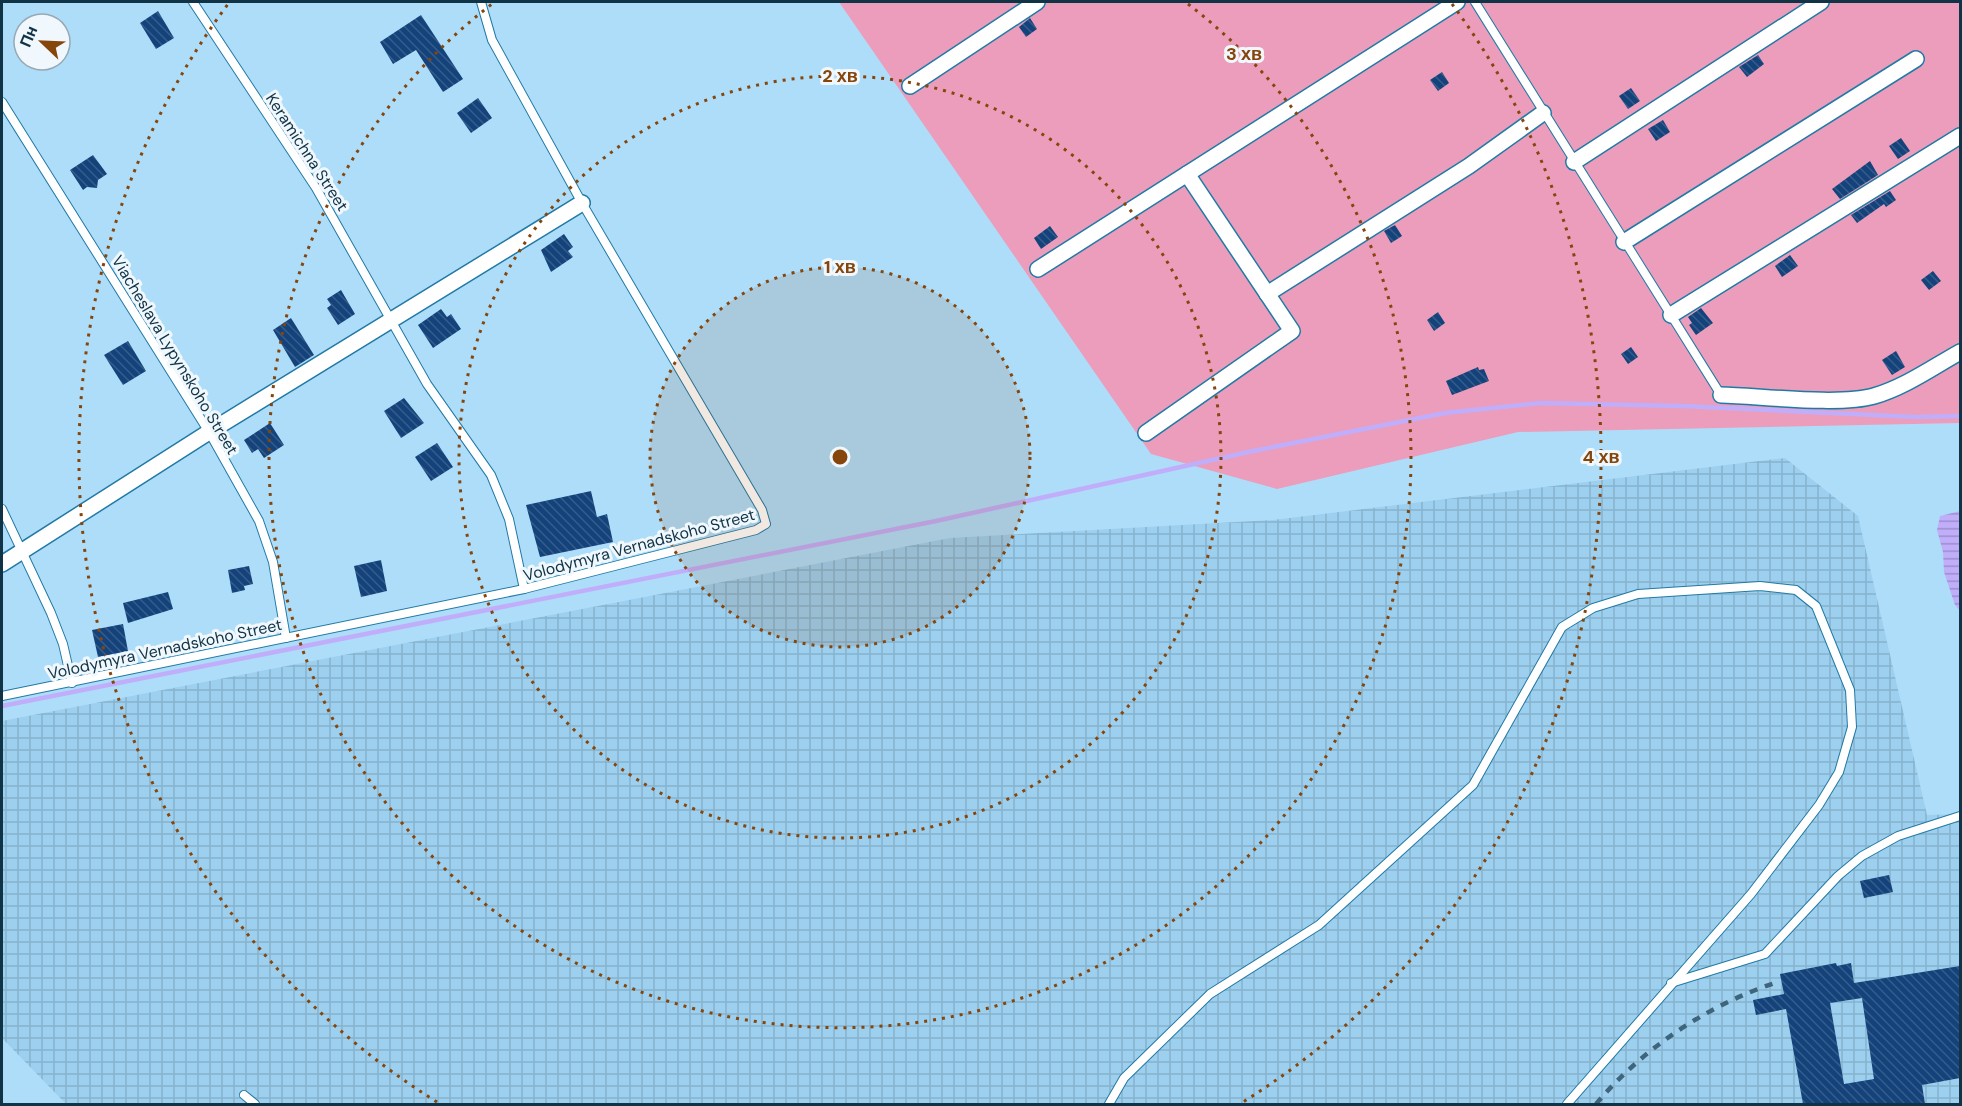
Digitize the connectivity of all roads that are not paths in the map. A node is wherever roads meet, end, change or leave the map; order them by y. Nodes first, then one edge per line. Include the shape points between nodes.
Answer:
1 (193, 2) edge
2 (481, 2) edge
3 (1037, 2) edge
4 (1457, 2) edge
5 (1475, 2) edge
6 (1821, 2) edge
7 (1916, 59) dead end
8 (910, 86) dead end
9 (2, 102) edge
10 (1543, 113) junction
11 (1960, 136) edge
12 (1574, 162) junction
13 (1188, 174) junction
14 (582, 203) junction
15 (1624, 242) junction
16 (1038, 269) dead end
17 (1267, 294) junction
18 (1671, 315) junction
19 (392, 319) junction
20 (1960, 352) edge
21 (1721, 395) joint
22 (209, 432) junction
23 (1146, 433) dead end
24 (2, 509) edge
25 (20, 552) junction
26 (2, 564) edge
27 (524, 589) junction
28 (286, 638) junction
29 (72, 683) junction
30 (2, 696) edge
31 (1960, 816) edge
32 (1671, 983) junction
33 (244, 1095) dead end
34 (255, 1104) edge
35 (1109, 1104) edge
36 (1567, 1104) edge

1 - 19 lane, Keramichna Street via 316,188
2 - 14 lane, Volodymyra Vernadskoho Street via 492,40
3 - 8 street
4 - 13 street
5 - 10 lane
6 - 12 street
7 - 15 street
9 - 22 lane, Viacheslava Lypynskoho Street
10 - 12 lane
10 - 17 street via 1469,166
11 - 18 street
12 - 15 lane
13 - 16 street
13 - 17 street
14 - 19 street
14 - 27 lane, Volodymyra Vernadskoho Street via 767,522 756,530
15 - 18 lane
17 - 23 street via 1292,331
18 - 21 lane
19 - 22 street
19 - 27 lane, Keramichna Street via 427,384 491,476 509,519
20 - 21 street via 1897,387 1872,396 1848,400
22 - 25 street
22 - 28 lane, Viacheslava Lypynskoho Street via 264,534 280,594
24 - 25 lane
25 - 26 street
25 - 29 lane via 59,631
27 - 28 lane, Volodymyra Vernadskoho Street
28 - 29 lane, Volodymyra Vernadskoho Street
29 - 30 lane, Volodymyra Vernadskoho Street
31 - 32 lane via 1898,836 1862,856 1765,954
32 - 35 lane via 1751,894 1819,805 1839,771 1852,727 1850,690 1816,606 1796,590 1760,586 1638,594 1593,608 1562,627 1473,785 1319,925 1210,994 1125,1078
32 - 36 lane
33 - 34 lane

